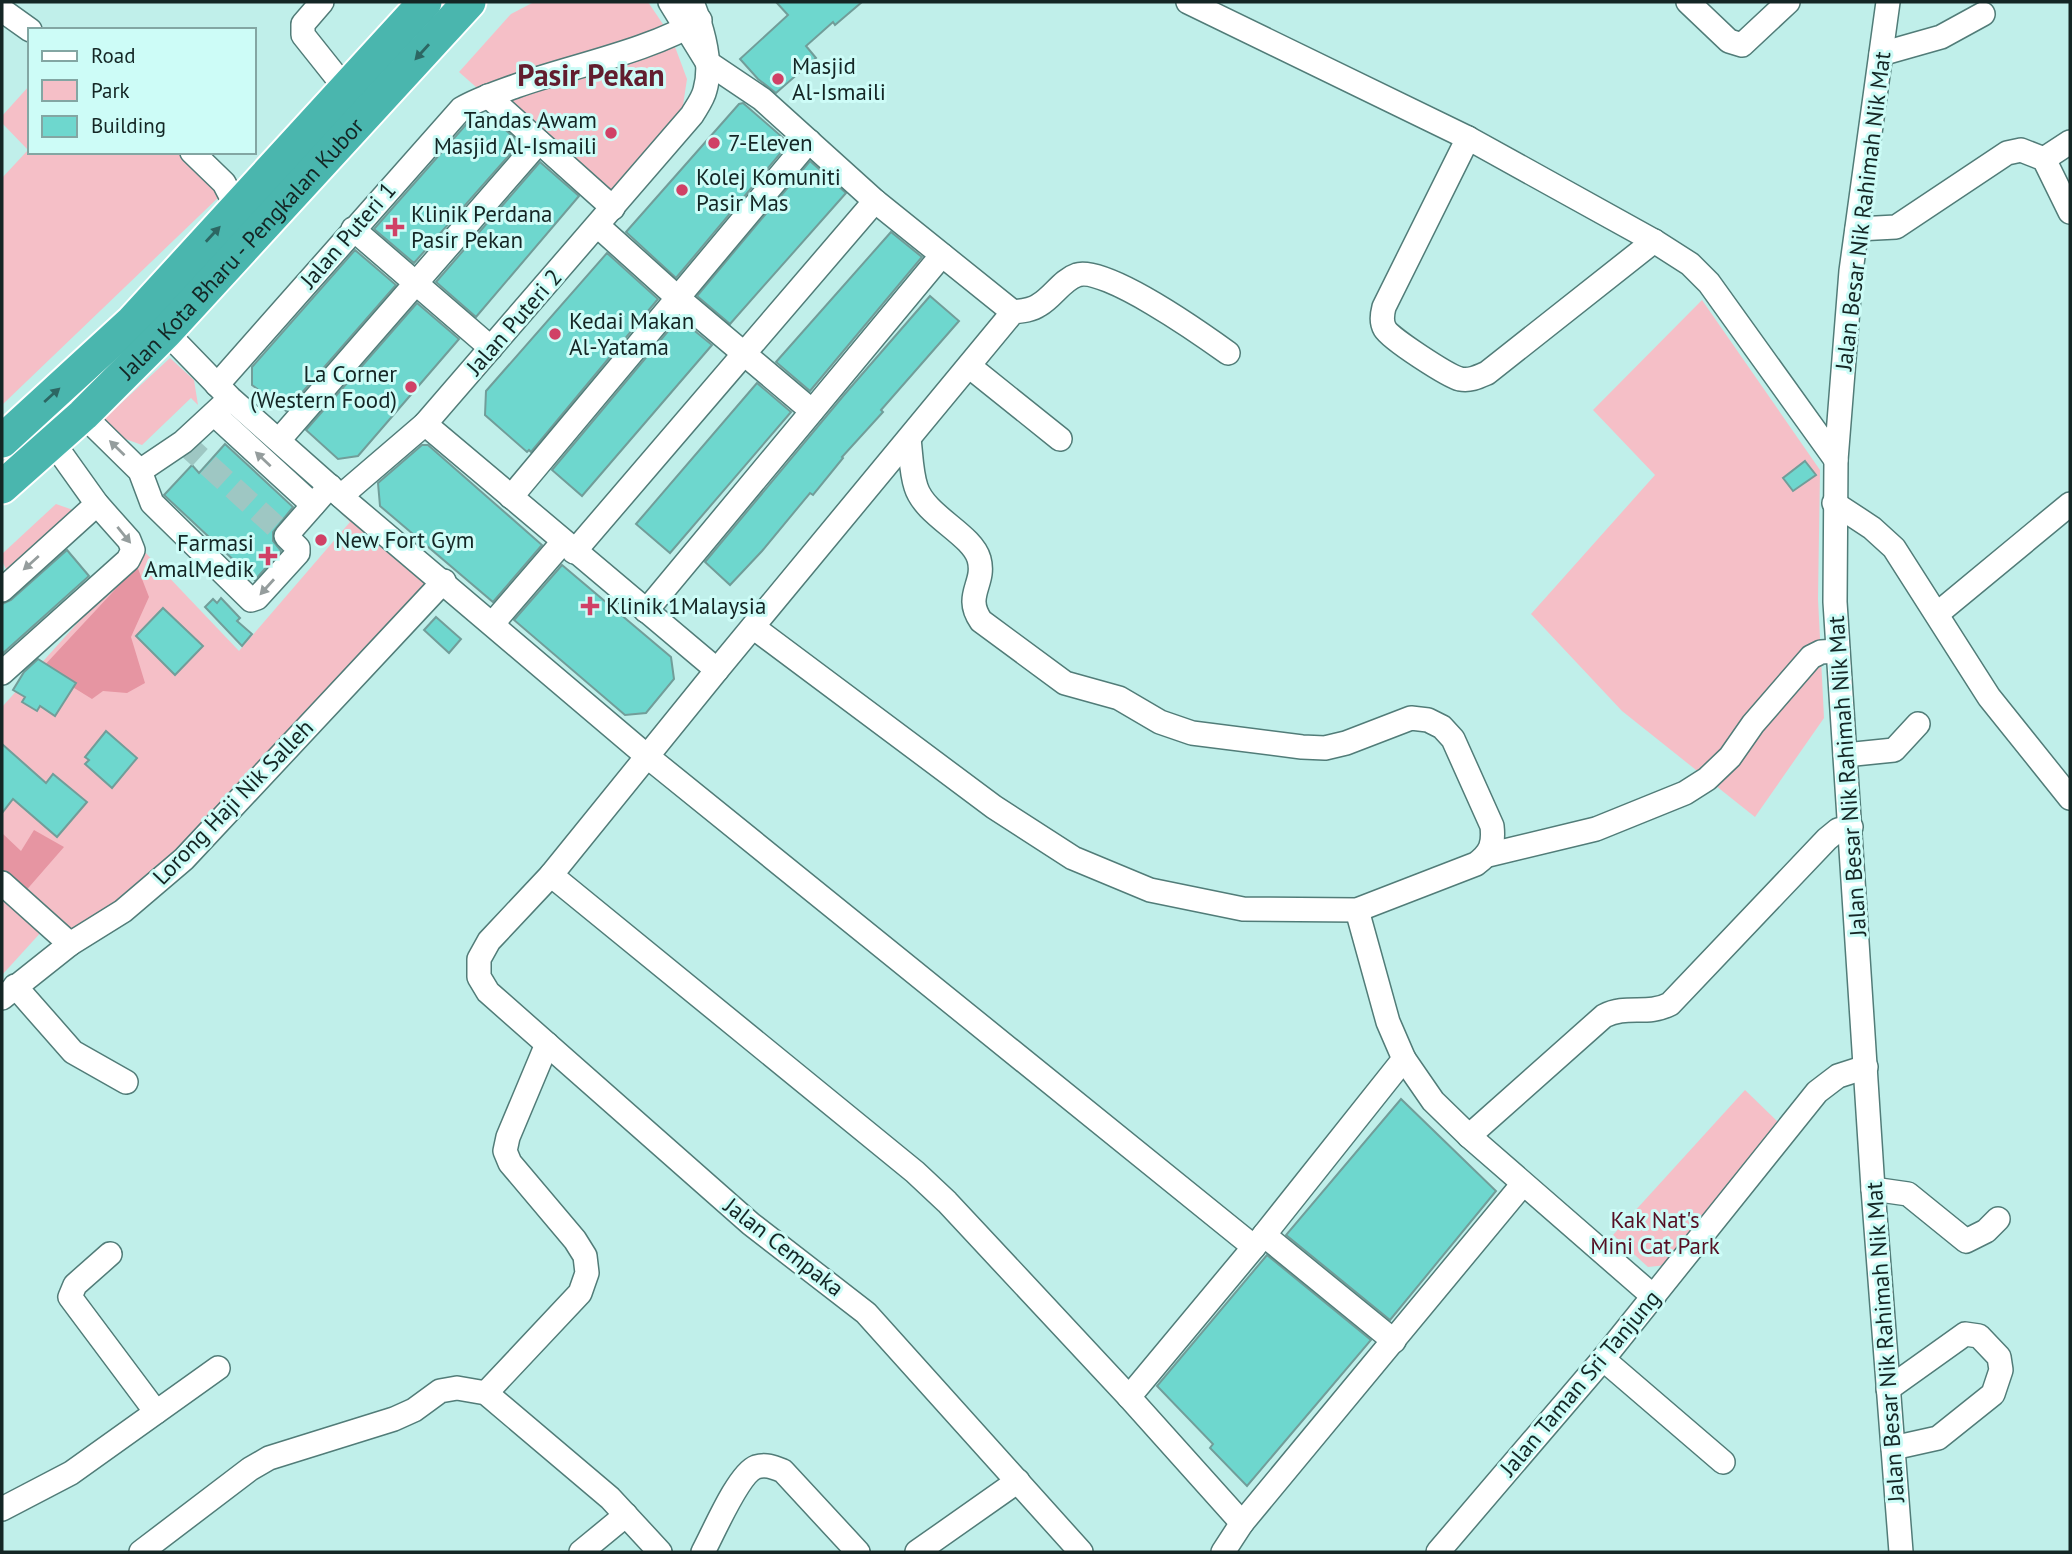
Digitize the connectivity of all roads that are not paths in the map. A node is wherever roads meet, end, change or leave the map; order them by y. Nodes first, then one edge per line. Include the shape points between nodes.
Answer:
1 (323, 2) edge
2 (425, 2) edge
3 (469, 2) edge
4 (670, 2) edge
5 (1188, 2) edge
6 (1688, 2) edge
7 (1788, 2) edge
8 (1888, 2) edge
9 (2, 10) edge
10 (1983, 14) dead end
11 (693, 17) edge
12 (28, 29) edge
13 (1881, 54) junction
14 (707, 62) junction
15 (346, 89) junction
16 (488, 96) junction
17 (1468, 138) junction
18 (808, 141) junction
19 (539, 142) junction
20 (2070, 142) edge
21 (194, 154) edge
22 (2044, 159) junction
23 (875, 201) junction
24 (237, 208) junction
25 (613, 208) junction
26 (2070, 212) edge
27 (598, 226) junction
28 (353, 229) junction
29 (1857, 229) junction
30 (1654, 241) junction
31 (942, 255) junction
32 (416, 283) junction
33 (678, 298) junction
34 (1013, 312) junction
35 (166, 332) junction
36 (491, 348) junction
37 (1228, 353) dead end
38 (744, 354) junction
39 (969, 366) junction
40 (220, 399) junction
41 (812, 411) junction
42 (83, 415) junction
43 (425, 424) junction
44 (909, 439) junction
45 (1060, 439) dead end
46 (2, 440) edge
47 (279, 440) junction
48 (52, 442) junction
49 (1836, 460) junction
50 (141, 471) junction
51 (2, 486) edge
52 (336, 491) junction
53 (511, 498) junction
54 (1835, 503) junction
55 (97, 504) junction
56 (2070, 504) edge
57 (313, 505) junction
58 (569, 547) junction
59 (444, 581) junction
60 (2, 590) edge
61 (646, 611) junction
62 (1937, 614) junction
63 (493, 623) junction
64 (753, 627) junction
65 (1838, 651) junction
66 (717, 670) junction
67 (2, 673) edge
68 (1918, 724) dead end
69 (1845, 755) junction
70 (649, 757) junction
71 (2070, 798) edge
72 (1851, 827) junction
73 (1488, 855) junction
74 (551, 874) junction
75 (2, 883) edge
76 (1357, 910) junction
77 (70, 944) junction
78 (8, 992) edge
79 (547, 1044) junction
80 (1404, 1059) junction
81 (1866, 1068) junction
82 (126, 1082) dead end
83 (1469, 1136) junction
84 (1522, 1185) junction
85 (1872, 1189) junction
86 (1998, 1219) dead end
87 (1259, 1241) junction
88 (110, 1254) dead end
89 (1654, 1297) junction
90 (1394, 1341) junction
91 (1603, 1359) junction
92 (218, 1368) dead end
93 (1888, 1389) junction
94 (486, 1393) junction
95 (1129, 1396) junction
96 (156, 1412) junction
97 (1892, 1448) junction
98 (1723, 1462) dead end
99 (1018, 1481) junction
100 (2, 1509) edge
101 (626, 1515) junction
102 (1242, 1523) junction
103 (141, 1552) edge
104 (581, 1552) edge
105 (660, 1552) edge
106 (703, 1552) edge
107 (858, 1552) edge
108 (917, 1552) edge
109 (1081, 1552) edge
110 (1223, 1552) edge
111 (1438, 1552) edge
112 (1901, 1552) edge

1 - 15 street via 303,24 303,35
2 - 15 highway, Jalan Kota Bharu - Pengkalan Kubor
3 -> 35 highway, Jalan Kota Bharu - Pengkalan Kubor
4 - 11 street
5 - 17 street
6 - 7 street via 1729,41 1742,45
8 - 13 street, Jalan Besar Nik Rahimah Nik Mat
9 - 12 street
10 - 13 street via 1941,37
11 - 14 street
11 - 16 street, Jalan Puteri 1 via 639,47
13 - 29 street, Jalan Besar Nik Rahimah Nik Mat
14 - 18 street via 762,99
14 - 25 street, Jalan Puteri 2 via 705,90 692,116
15 - 24 highway, Jalan Kota Bharu - Pengkalan Kubor
16 - 19 street
16 - 28 street, Jalan Puteri 1 via 458,112
17 - 30 street
17 - 30 street via 1384,307 1382,320 1395,339 1448,375 1462,380 1487,373
18 - 23 street
18 - 33 street
19 - 25 street
19 - 32 street
20 - 22 street
21 - 24 street via 224,183
22 - 26 street
22 - 29 street via 2012,151 1896,228
23 - 31 street
23 - 38 street
46 -> 24 highway, Jalan Kota Bharu - Pengkalan Kubor via 132,322
25 - 27 street, Jalan Puteri 2
27 - 33 street
27 - 36 street, Jalan Puteri 2
28 - 32 street
28 - 40 street, Jalan Puteri 1
29 - 49 street, Jalan Besar Nik Rahimah Nik Mat
30 - 49 street via 1690,264 1709,283
31 - 34 street
31 - 41 street
32 - 36 street
32 - 47 street
33 - 38 street
33 - 53 street
34 - 37 street via 1037,307 1079,274 1093,274 1170,314
34 - 39 street
35 - 40 street
35 - 42 highway, Jalan Kota Bharu - Pengkalan Kubor
36 - 43 street, Jalan Puteri 2
38 - 41 street
38 - 58 street
39 - 44 street
39 - 45 street
40 - 47 street
40 - 50 street, Jalan Puteri 1 via 183,442
57 -> 40 street
41 - 61 street
42 - 48 highway, Jalan Kota Bharu - Pengkalan Kubor
50 -> 42 street
43 - 52 street, Jalan Puteri 2
43 - 53 street
44 - 64 street
44 - 73 street via 916,488 979,558 973,610 981,621 1065,683 1119,698 1177,729 1302,747 1325,748 1411,718 1428,720 1453,739 1492,826 1494,841
47 - 52 street
48 - 51 highway, Jalan Kota Bharu - Pengkalan Kubor
48 - 55 street
49 - 54 street, Jalan Besar Nik Rahimah Nik Mat
57 -> 50 street, Jalan Puteri 2 via 286,536 298,553 251,600 152,503
52 - 57 street, Jalan Puteri 2
52 - 59 street
53 - 58 street
54 - 62 street via 1894,548
54 - 65 street, Jalan Besar Nik Rahimah Nik Mat
55 -> 60 street
55 -> 67 street via 129,540 131,556
56 - 62 street
58 - 61 street
58 - 63 street
59 - 63 street
59 - 77 street, Lorong Haji Nik Salleh via 184,859 123,911
61 - 66 street
62 - 71 street via 1989,697
63 - 70 street
64 - 66 street
64 - 76 street via 994,807 1073,859 1150,890 1243,909
65 - 69 street, Jalan Besar Nik Rahimah Nik Mat
65 - 73 street via 1811,657 1730,757 1685,793 1596,829
66 - 70 street
68 - 69 street via 1894,750
69 - 72 street, Jalan Besar Nik Rahimah Nik Mat
70 - 74 street
70 - 87 street
72 - 81 street, Jalan Besar Nik Rahimah Nik Mat
72 - 83 street via 1827,839 1670,1004 1650,1011 1617,1009 1604,1016
73 - 76 street via 1476,864
74 - 79 street, Jalan Cempaka via 489,941 479,959 479,977 488,992
74 - 95 street via 915,1172
75 - 77 street
76 - 80 street via 1388,1022
77 - 78 street, Lorong Haji Nik Salleh
78 - 82 street via 73,1052
79 - 94 street via 505,1151 575,1240 585,1256 587,1273 580,1293
79 - 99 street, Jalan Cempaka via 751,1224 866,1313
80 - 83 street via 1433,1101
80 - 87 street
81 - 85 street, Jalan Besar Nik Rahimah Nik Mat
81 - 89 street, Jalan Taman Sri Tanjung via 1838,1076 1817,1092 1697,1233
83 - 84 street
84 - 89 street
84 - 90 street
85 - 86 street via 1908,1194 1966,1241
85 - 93 street, Jalan Besar Nik Rahimah Nik Mat
87 - 90 street
87 - 95 street
88 - 96 street via 75,1285 70,1297
89 - 91 street, Jalan Taman Sri Tanjung
90 - 102 street
91 - 98 street
91 - 111 street, Jalan Taman Sri Tanjung
92 - 96 street
93 - 97 street, Jalan Besar Nik Rahimah Nik Mat
93 - 97 street via 1965,1334 1985,1340 2001,1361 1990,1397 1938,1438
94 - 101 street
94 - 103 street via 457,1388 440,1391 394,1419 269,1458
95 - 102 street
96 - 100 street via 71,1473
97 - 112 street, Jalan Besar Nik Rahimah Nik Mat
99 - 108 street
99 - 109 street, Jalan Cempaka
101 - 104 street
101 - 105 street
102 - 110 street
106 - 107 street via 743,1478 753,1468 768,1465 783,1471

